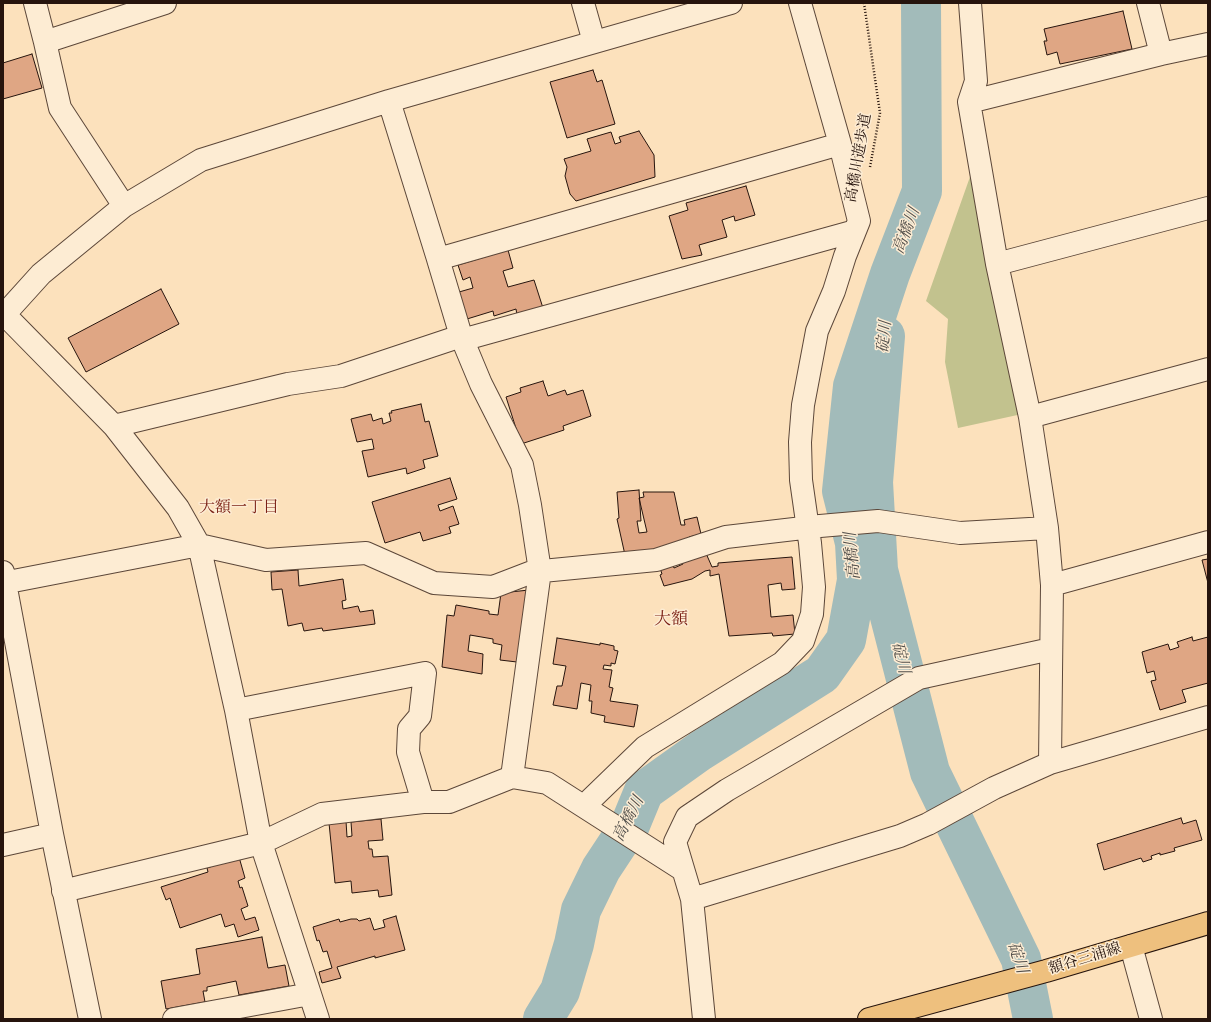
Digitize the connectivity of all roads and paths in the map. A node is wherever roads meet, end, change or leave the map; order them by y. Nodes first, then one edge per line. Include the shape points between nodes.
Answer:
1 (34, 3) edge
2 (165, 3) edge
3 (583, 3) edge
4 (731, 3) edge
5 (800, 3) edge
6 (864, 3) edge
7 (970, 3) edge
8 (1148, 3) edge
9 (45, 42) junction
10 (594, 42) junction
11 (1208, 44) edge
12 (1161, 54) junction
13 (389, 101) junction
14 (969, 102) junction
15 (840, 144) junction
16 (869, 167) dead end
17 (124, 206) junction
18 (1208, 208) edge
19 (855, 231) junction
20 (438, 259) junction
21 (998, 264) junction
22 (4, 315) edge
23 (461, 336) junction
24 (1208, 369) edge
25 (1030, 417) junction
26 (114, 426) junction
27 (814, 527) junction
28 (1048, 528) junction
29 (1208, 542) edge
30 (199, 545) junction
31 (540, 571) junction
32 (4, 579) edge
33 (1052, 585) junction
34 (1051, 649) junction
35 (236, 710) junction
36 (1208, 717) edge
37 (1050, 763) junction
38 (512, 777) junction
39 (423, 802) junction
40 (592, 812) junction
41 (52, 834) junction
42 (261, 843) junction
43 (3, 845) edge
44 (683, 870) junction
45 (64, 891) junction
46 (692, 899) junction
47 (1208, 923) edge
48 (1131, 946) junction
49 (310, 994) junction
50 (90, 1019) edge
51 (174, 1019) edge
52 (318, 1019) edge
53 (704, 1019) edge
54 (869, 1019) edge
55 (1151, 1019) edge

1 - 9 street
2 - 9 street
3 - 10 street
4 - 10 street
5 - 15 street
6 - 16 path, 高橋川遊歩道 via 880,113
7 - 14 street via 976,81
8 - 12 street
9 - 17 street via 60,108
10 - 13 street
11 - 12 street
12 - 14 street
13 - 17 street via 201,160
13 - 20 street
14 - 21 street
15 - 19 street via 859,221
15 - 20 street
17 - 22 street via 41,274
18 - 21 street
19 - 23 street via 469,338
19 - 27 street via 817,331 803,405 800,442 801,480
20 - 23 street
21 - 25 street
22 - 26 street
23 - 26 street via 341,376 288,384
23 - 31 street via 481,384 522,466
24 - 25 street
25 - 28 street
26 - 30 street via 178,508
27 - 28 street via 878,521 960,533
27 - 31 street via 726,537 656,560
27 - 40 street via 812,614 803,640 782,663 645,747
28 - 33 street
29 - 33 street
30 - 31 street via 266,560 366,553 434,583 493,587
30 - 32 street
30 - 35 street
31 - 38 street
32 - 41 street
33 - 34 street
34 - 37 street
34 - 44 street via 919,678 726,790 687,817 675,842
35 - 39 street via 425,673 420,716 409,729 408,752
35 - 42 street
36 - 37 street
37 - 46 street via 994,788 928,824 900,836
38 - 39 street via 449,802
38 - 40 street via 548,783
39 - 42 street via 322,814
40 - 44 street
41 - 43 street
41 - 45 street
42 - 45 street
42 - 49 street
44 - 46 street
45 - 50 street
46 - 53 street
47 - 48 main road, 額谷三浦線
48 - 54 main road, 額谷三浦線
48 - 55 street
49 - 51 street
49 - 52 street

